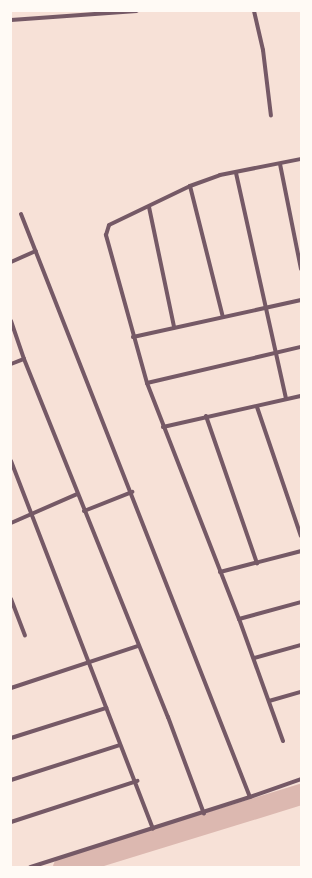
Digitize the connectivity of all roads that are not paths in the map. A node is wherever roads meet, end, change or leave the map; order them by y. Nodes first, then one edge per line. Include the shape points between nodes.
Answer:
1 (136, 11) edge
2 (254, 11) edge
3 (11, 20) edge
4 (271, 116) dead end
5 (301, 159) edge
6 (280, 164) junction
7 (236, 172) junction
8 (190, 186) junction
9 (149, 208) junction
10 (22, 214) dead end
11 (36, 251) junction
12 (11, 262) edge
13 (301, 269) edge
14 (301, 300) edge
15 (266, 308) junction
16 (223, 317) junction
17 (11, 321) edge
18 (174, 327) junction
19 (133, 337) junction
20 (301, 347) edge
21 (276, 352) junction
22 (24, 359) junction
23 (11, 364) edge
24 (147, 383) junction
25 (301, 396) edge
26 (286, 399) junction
27 (257, 407) junction
28 (206, 416) junction
29 (163, 427) junction
30 (11, 461) edge
31 (132, 492) junction
32 (77, 494) junction
33 (84, 511) junction
34 (32, 513) junction
35 (11, 523) edge
36 (301, 536) edge
37 (301, 551) edge
38 (257, 563) junction
39 (220, 572) junction
40 (11, 599) edge
41 (301, 602) edge
42 (239, 619) junction
43 (24, 635) dead end
44 (301, 645) edge
45 (138, 646) junction
46 (254, 658) junction
47 (90, 663) junction
48 (11, 688) edge
49 (301, 692) edge
50 (268, 701) junction
51 (106, 708) junction
52 (11, 738) edge
53 (283, 742) dead end
54 (120, 744) junction
55 (301, 779) edge
56 (11, 780) edge
57 (136, 781) junction
58 (250, 797) junction
59 (204, 814) junction
60 (11, 822) edge
61 (153, 830) junction
62 (30, 867) edge

1 - 3 street
2 - 4 street via 262,39
5 - 6 street
6 - 7 street
6 - 13 street
7 - 8 street
7 - 15 street
8 - 9 street
8 - 16 street
9 - 18 street
9 - 19 street via 109,224 106,229
10 - 11 street
11 - 12 street
11 - 31 street
14 - 15 street
15 - 16 street
15 - 21 street
16 - 18 street
17 - 22 street
18 - 19 street
19 - 24 street
20 - 21 street
21 - 24 street
21 - 26 street
22 - 23 street
22 - 32 street
24 - 29 street
25 - 26 street
26 - 27 street
27 - 28 street
27 - 36 street
28 - 29 street
28 - 38 street
29 - 39 street
30 - 34 street
31 - 33 street
31 - 58 street
32 - 33 street
32 - 34 street
33 - 45 street
34 - 35 street
34 - 47 street
37 - 38 street
38 - 39 street
39 - 42 street
40 - 43 street
41 - 42 street
42 - 46 street
44 - 46 street
45 - 47 street
45 - 59 street
46 - 50 street
47 - 48 street
47 - 51 street
49 - 50 street
50 - 53 street
51 - 52 street
51 - 54 street
54 - 56 street
54 - 57 street
55 - 58 street
57 - 60 street
57 - 61 street
58 - 59 street
59 - 61 street
61 - 62 street

